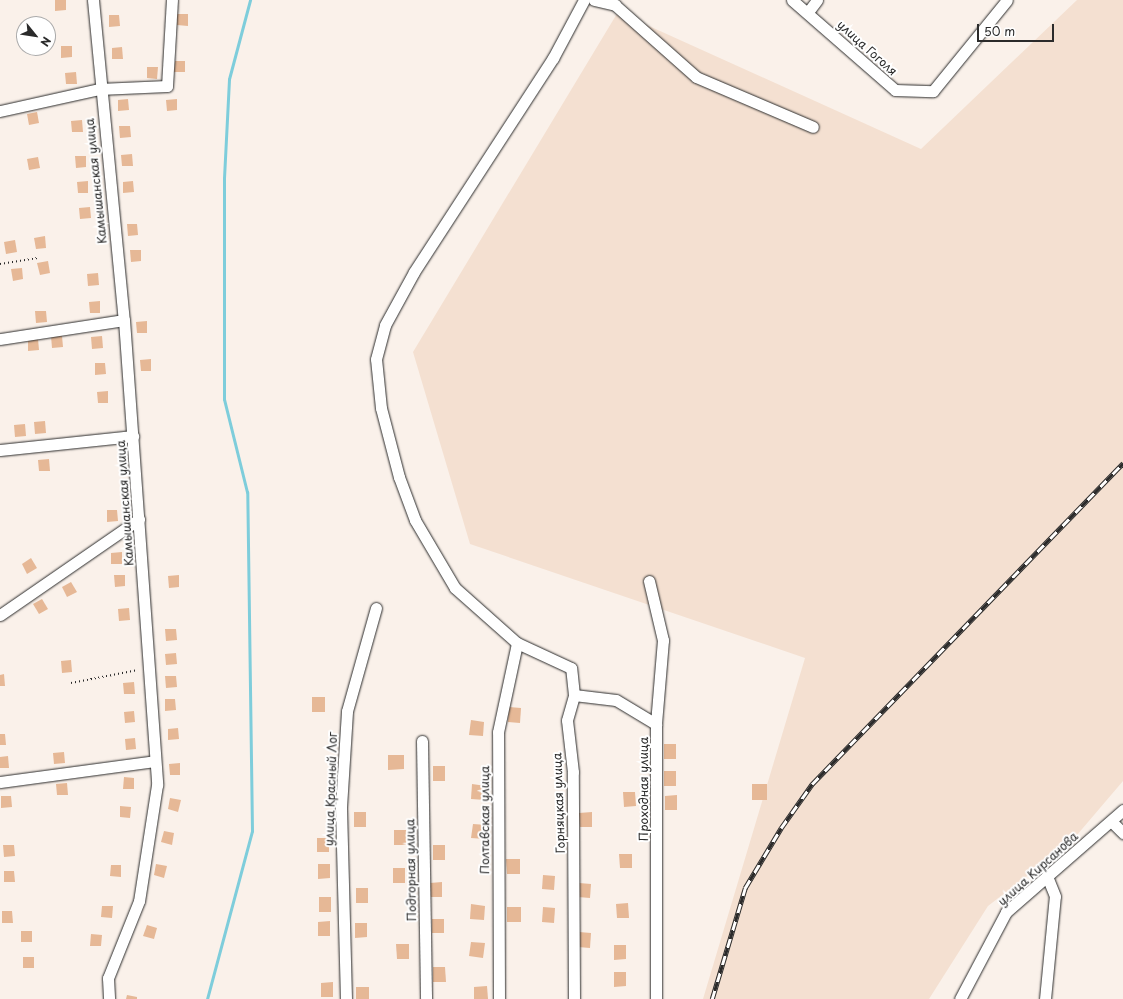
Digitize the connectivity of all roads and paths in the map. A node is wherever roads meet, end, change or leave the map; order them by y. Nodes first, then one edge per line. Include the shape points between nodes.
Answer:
1 (93, 0) edge
2 (172, 0) edge
3 (584, 0) edge
4 (594, 0) edge
5 (792, 0) edge
6 (817, 0) edge
7 (1007, 0) edge
8 (808, 12) junction
9 (99, 89) junction
10 (0, 111) edge
11 (813, 127) dead end
12 (38, 258) dead end
13 (0, 264) edge
14 (124, 320) junction
15 (0, 339) edge
16 (133, 436) junction
17 (0, 450) edge
18 (140, 519) junction
19 (649, 580) dead end
20 (376, 608) dead end
21 (0, 615) edge
22 (517, 643) junction
23 (149, 668) junction
24 (71, 683) dead end
25 (574, 695) junction
26 (656, 724) junction
27 (422, 741) dead end
28 (155, 762) junction
29 (0, 782) edge
30 (1123, 810) edge
31 (1112, 822) junction
32 (1123, 833) edge
33 (1047, 876) junction
34 (109, 999) edge
35 (346, 999) edge
36 (426, 999) edge
37 (499, 999) edge
38 (574, 999) edge
39 (656, 999) edge
40 (960, 999) edge
41 (1045, 999) edge

1 - 9 street, Камышанская улица
2 - 9 street via 167,86
3 - 22 street via 566,38 414,272 384,325 376,359 388,440 415,520 455,588
4 - 11 street via 615,5 696,77
5 - 8 street, улица Гоголя
6 - 8 street
7 - 8 street, улица Гоголя via 933,91 895,90
9 - 10 street
9 - 14 street, Камышанская улица
12 - 13 path
14 - 15 street
14 - 16 street, Камышанская улица
16 - 17 street
16 - 18 street, Камышанская улица
18 - 21 street
18 - 23 street, Камышанская улица
19 - 26 street, Проходная улица via 663,640
20 - 35 street, улица Красный Лог via 347,711 341,807
22 - 25 street, Горняцкая улица via 571,668
22 - 37 street, Полтавская улица via 498,732
23 - 24 path
23 - 28 street, Камышанская улица
25 - 26 street via 616,700
25 - 38 street, Горняцкая улица via 567,720 573,772
26 - 39 street, Проходная улица
27 - 36 street, Подгорная улица
28 - 29 street
28 - 34 street, Камышанская улица via 157,785 139,901 108,978
30 - 31 street, улица Кирсанова
31 - 32 street
31 - 33 street, улица Кирсанова
33 - 40 street, улица Кирсанова via 1006,912
33 - 41 street via 1054,896

